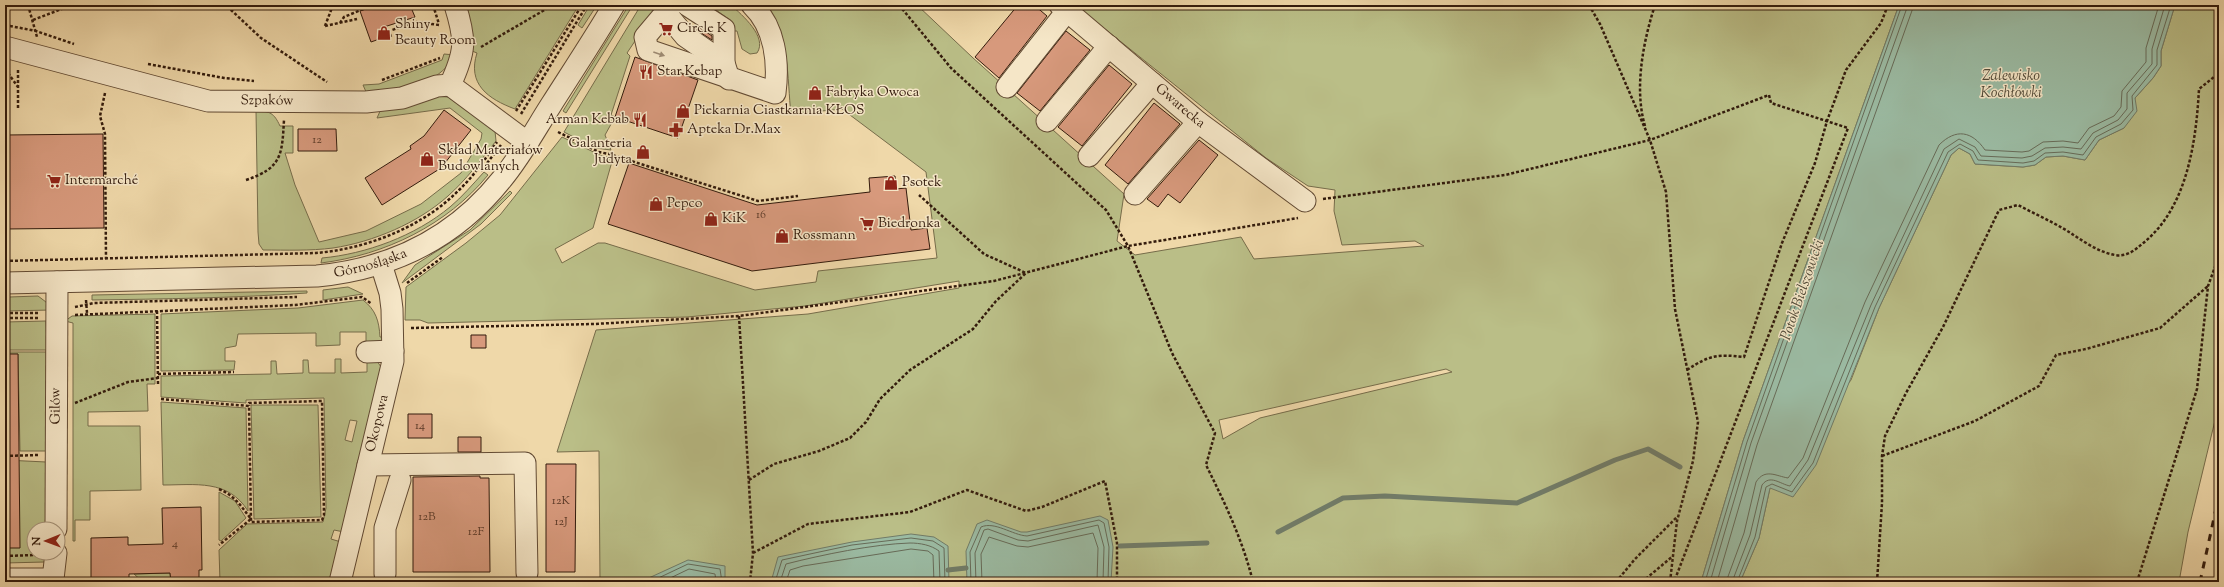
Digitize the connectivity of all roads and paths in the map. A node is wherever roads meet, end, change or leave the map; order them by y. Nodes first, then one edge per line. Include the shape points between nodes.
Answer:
1 (72, 5) edge
2 (222, 5) edge
3 (333, 5) edge
4 (373, 5) edge
5 (433, 5) edge
6 (455, 5) edge
7 (553, 5) edge
8 (582, 5) edge
9 (587, 5) edge
10 (614, 5) edge
11 (752, 5) edge
12 (899, 5) edge
13 (1589, 5) edge
14 (1655, 5) edge
15 (1888, 5) edge
16 (674, 7) edge
17 (1064, 8) edge
18 (357, 19) dead end
19 (33, 20) dead end
20 (340, 23) junction
21 (5, 25) edge
22 (439, 25) junction
23 (441, 30) dead end
24 (391, 37) dead end
25 (79, 46) dead end
26 (1109, 46) junction
27 (5, 47) edge
28 (468, 52) junction
29 (142, 62) dead end
30 (726, 62) junction
31 (5, 69) edge
32 (2219, 73) edge
33 (256, 81) dead end
34 (327, 82) dead end
35 (376, 82) dead end
36 (1152, 83) junction
37 (319, 84) dead end
38 (334, 84) dead end
39 (450, 85) junction
40 (18, 87) dead end
41 (1007, 87) dead end
42 (103, 99) dead end
43 (285, 101) junction
44 (1047, 121) dead end
45 (1827, 121) junction
46 (1198, 122) junction
47 (507, 128) junction
48 (558, 132) dead end
49 (1650, 140) junction
50 (528, 143) junction
51 (1089, 156) dead end
52 (246, 180) dead end
53 (465, 191) dead end
54 (1136, 194) dead end
55 (919, 195) dead end
56 (798, 196) dead end
57 (1305, 201) junction
58 (449, 205) dead end
59 (1128, 246) junction
60 (2219, 256) edge
61 (310, 257) dead end
62 (106, 259) junction
63 (5, 261) edge
64 (381, 264) junction
65 (1026, 273) junction
66 (57, 282) junction
67 (5, 283) edge
68 (2208, 286) junction
69 (304, 297) dead end
70 (376, 308) dead end
71 (58, 312) junction
72 (157, 312) junction
73 (5, 313) edge
74 (739, 316) junction
75 (5, 318) edge
76 (398, 328) junction
77 (368, 352) dead end
78 (393, 352) junction
79 (1687, 370) junction
80 (234, 372) dead end
81 (158, 376) junction
82 (158, 384) dead end
83 (161, 399) dead end
84 (73, 404) dead end
85 (249, 406) junction
86 (57, 454) junction
87 (5, 456) edge
88 (1882, 456) junction
89 (368, 465) junction
90 (400, 480) dead end
91 (749, 480) junction
92 (219, 489) dead end
93 (1678, 516) junction
94 (251, 519) junction
95 (56, 521) edge
96 (355, 522) junction
97 (385, 528) junction
98 (219, 545) dead end
99 (753, 553) junction
100 (26, 555) edge
101 (5, 556) edge
102 (1673, 556) junction
103 (49, 561) edge
104 (527, 573) dead end
105 (385, 574) dead end
106 (5, 582) edge
107 (340, 582) edge
108 (750, 582) edge
109 (1117, 582) edge
110 (1253, 582) edge
111 (1616, 582) edge
112 (1642, 582) edge
113 (1670, 582) edge
114 (1674, 582) edge
115 (1877, 582) edge
116 (2137, 582) edge

1 - 19 path
2 - 34 path via 230,9 261,38
3 - 20 path via 325,26
4 - 20 path via 344,17
5 - 22 path
6 - 28 street
7 - 28 path
8 - 47 path via 517,111 512,111
9 - 47 path
10 - 50 street, Górnośląska
11 - 30 street via 767,25 773,41 775,93
12 - 59 path via 951,68 1106,210
13 - 49 path via 1600,24
14 - 49 path via 1641,66 1642,116
15 - 45 path via 1882,23 1846,70
16 - 30 street via 685,36
16 - 30 street via 724,29
16 -> 30 street via 645,37 648,50
17 - 26 street, Gwarecka
17 - 41 street
18 - 20 path
21 - 25 path via 36,31
22 - 23 path
22 - 24 path via 416,22 389,31
26 - 36 street, Gwarecka
26 - 44 street
27 - 43 street, Szpaków via 208,101
28 - 35 path via 442,48 440,58
28 - 39 street
29 - 33 path via 224,78
31 - 40 path
32 - 88 path via 2199,89 2196,130 2190,160 2173,207 2153,235 2130,254 2115,255 2087,244 2018,205 2000,210 1943,327 1893,418 1885,436
36 - 46 street, Gwarecka
36 - 51 street
37 - 38 path
39 - 43 street, Szpaków via 437,86 402,98 366,102
39 - 47 street
42 - 62 path via 100,116 105,134
43 - 52 path via 280,158 268,170
45 - 49 path via 1771,103 1769,95
45 - 79 path via 1815,163 1782,243 1744,357 1719,354 1704,359
45 - 114 path via 1848,128
46 - 54 street
46 - 57 street, Gwarecka
47 - 50 street
47 - 53 path
47 - 62 path via 471,178 451,198 413,223 368,243 316,253
48 - 56 path via 599,152 758,201
49 - 57 path via 1505,175
49 - 79 path via 1666,192 1675,309
50 - 64 street, Górnośląska via 502,179 472,211 449,230 419,248
55 - 65 path via 984,254
57 - 59 path via 1298,220
58 - 61 path via 418,226 370,246 341,254
59 - 65 path
59 - 110 path via 1172,353 1215,433 1206,465 1228,509
60 - 68 path
62 - 63 path
64 - 66 street, Górnośląska via 361,270 317,276
64 - 76 street, Okopowa
65 - 74 path via 994,281
65 - 91 path via 996,301 973,329 910,370 880,399 866,422 850,438 819,451 774,464
66 - 67 street, Górnośląska
66 - 71 street, Gilów
68 - 88 path via 2160,328 2056,355 2039,386 1975,421
68 - 116 path via 2196,389
69 - 71 path via 94,303
70 - 72 path via 362,297 295,305
71 - 72 path
71 - 73 path
71 - 75 path
71 - 86 street, Gilów
72 - 81 path
74 - 76 path via 594,324
74 - 91 path
76 - 78 street, Okopowa
77 - 78 street
78 - 89 street, Okopowa
79 - 93 path via 1698,422 1693,461
80 - 81 path
81 - 82 path
81 - 84 path via 128,382
83 - 85 path
85 - 94 path
85 - 94 path via 249,403 322,402 322,520 251,522
86 - 87 path
86 - 95 street, Gilów
88 - 115 path
89 - 96 street, Okopowa
89 - 104 street via 525,463
90 - 97 street
91 - 99 path
92 - 94 path via 235,498
93 - 102 path
93 - 111 path
94 - 98 path
96 - 97 street
96 - 107 street, Okopowa
97 - 105 street
99 - 108 path
99 - 109 path via 808,524 910,512 967,490 1026,511 1105,481 1117,544
100 - 101 path
102 - 112 path
102 - 113 path
103 - 106 street via 53,579 5,579

